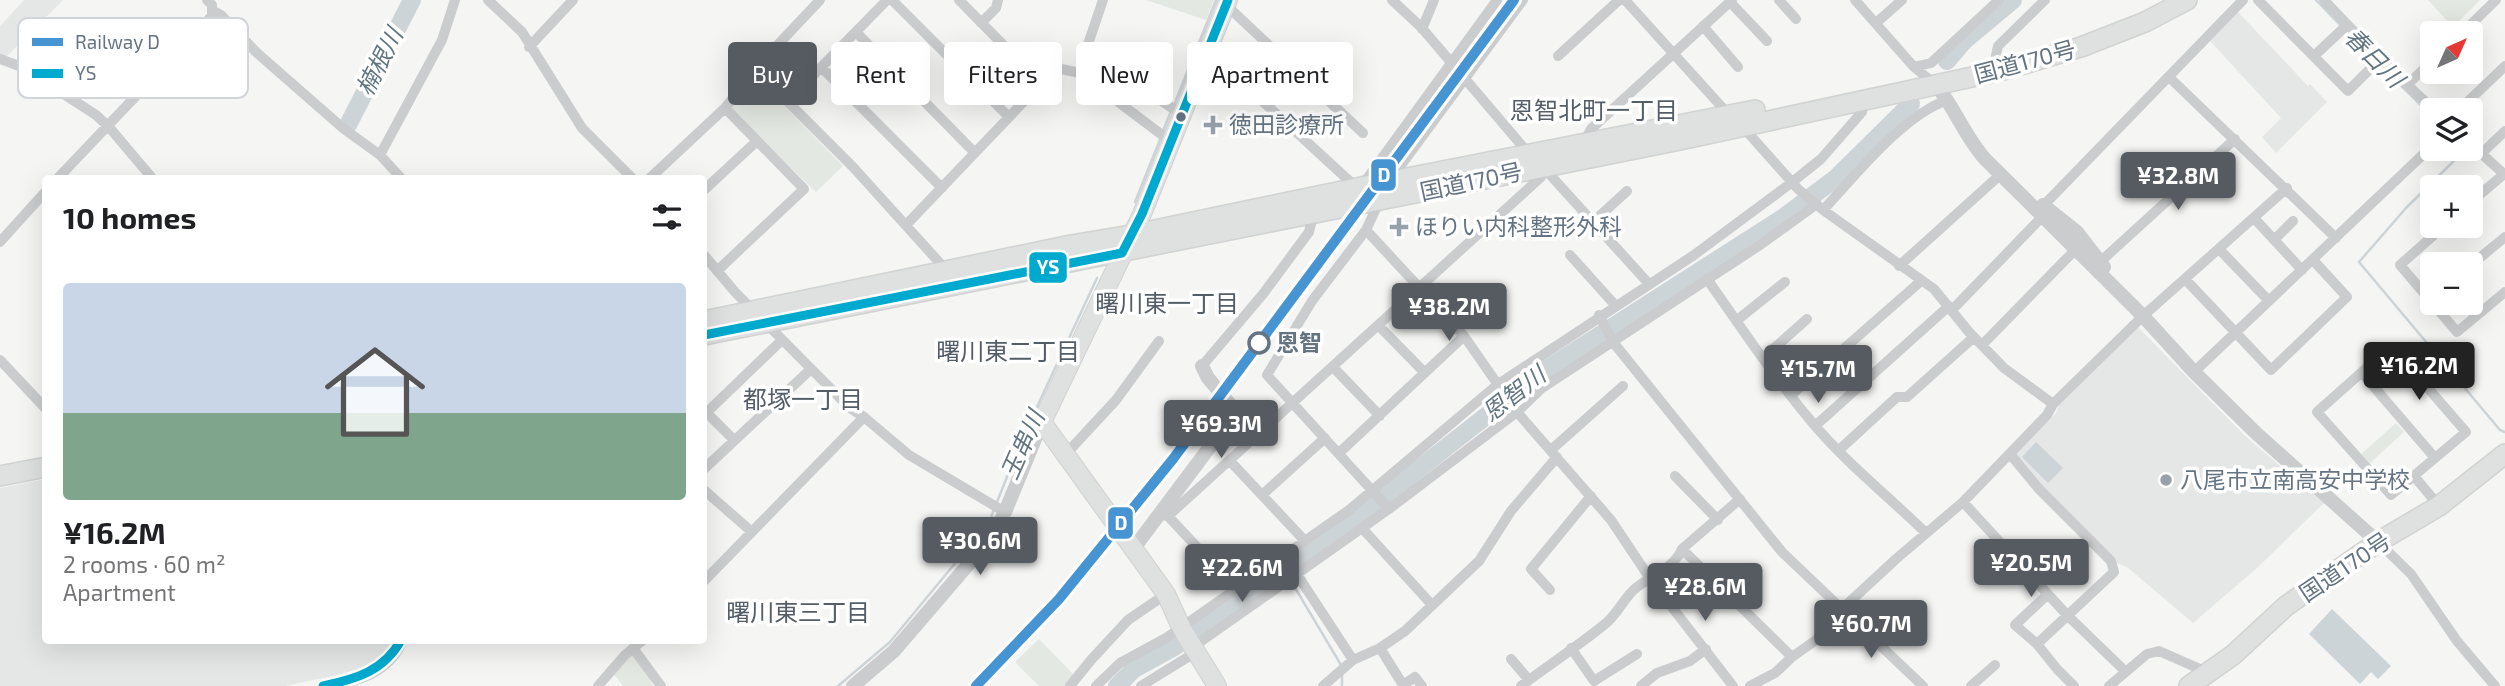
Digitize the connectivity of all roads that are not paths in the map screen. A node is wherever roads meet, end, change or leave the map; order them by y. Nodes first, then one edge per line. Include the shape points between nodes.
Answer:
1 (455, 0) edge
2 (488, 0) edge
3 (573, 0) edge
4 (820, 0) edge
5 (890, 0) edge
6 (959, 0) edge
7 (998, 0) edge
8 (1103, 0) edge
9 (1392, 0) edge
10 (1434, 0) edge
11 (1497, 0) edge
12 (1523, 0) edge
13 (1619, 0) edge
14 (1625, 0) edge
15 (1779, 0) edge
16 (1855, 0) edge
17 (1902, 0) edge
18 (1999, 0) edge
19 (2045, 0) edge
20 (2164, 0) edge
21 (2187, 0) edge
22 (2243, 0) edge
23 (2258, 0) edge
24 (2324, 0) edge
25 (2497, 0) edge
26 (1731, 1) edge
27 (1227, 2) edge
28 (210, 5) edge
29 (224, 18) edge
30 (1796, 19) dead end
31 (2475, 21) edge
32 (981, 23) junction
33 (1876, 23) junction
34 (2347, 25) junction
35 (1703, 26) junction
36 (1422, 29) junction
37 (856, 32) junction
38 (1767, 41) dead end
39 (780, 42) edge
40 (1000, 42) edge
41 (1211, 42) edge
42 (248, 44) edge
43 (530, 47) junction
44 (1674, 53) junction
45 (1558, 56) dead end
46 (2314, 56) junction
47 (0, 59) edge
48 (2380, 59) junction
49 (1996, 60) junction
50 (1450, 62) junction
51 (18, 66) edge
52 (2505, 66) edge
53 (1738, 67) dead end
54 (822, 68) junction
55 (1062, 69) edge
56 (817, 73) edge
57 (2420, 73) edge
58 (2169, 77) junction
59 (1464, 80) junction
60 (1935, 83) junction
61 (2407, 85) junction
62 (70, 98) edge
63 (136, 98) edge
64 (2421, 98) edge
65 (2472, 98) edge
66 (1864, 99) junction
67 (1187, 100) edge
68 (728, 104) edge
69 (794, 105) edge
70 (1021, 105) edge
71 (1268, 105) edge
72 (725, 108) junction
73 (1181, 114) junction
74 (1009, 117) junction
75 (1736, 121) junction
76 (109, 127) junction
77 (2505, 131) edge
78 (1363, 133) dead end
79 (2235, 139) junction
80 (757, 141) junction
81 (1170, 141) junction
82 (1584, 144) junction
83 (2483, 152) edge
84 (975, 153) junction
85 (2483, 154) edge
86 (380, 155) junction
87 (2420, 158) edge
88 (1537, 163) junction
89 (61, 175) edge
90 (149, 175) edge
91 (398, 175) edge
92 (629, 175) edge
93 (653, 175) edge
94 (2504, 175) edge
95 (2003, 176) junction
96 (1795, 186) junction
97 (707, 187) edge
98 (942, 188) junction
99 (1359, 188) junction
100 (2287, 188) junction
101 (1384, 191) junction
102 (1627, 191) dead end
103 (2483, 192) edge
104 (42, 195) edge
105 (1314, 206) junction
106 (1818, 206) junction
107 (2043, 211) junction
108 (2254, 218) junction
109 (2293, 221) dead end
110 (1593, 222) junction
111 (906, 225) junction
112 (1366, 230) junction
113 (2505, 237) edge
114 (2336, 238) junction
115 (2430, 238) edge
116 (2274, 240) junction
117 (0, 242) edge
118 (1127, 244) junction
119 (2076, 248) junction
120 (2219, 249) junction
121 (1570, 255) dead end
122 (2483, 255) edge
123 (707, 259) edge
124 (2313, 260) junction
125 (2100, 262) junction
126 (1899, 266) junction
127 (2302, 270) junction
128 (717, 271) junction
129 (948, 272) junction
130 (1707, 279) junction
131 (2185, 279) junction
132 (1922, 281) junction
133 (1785, 282) dead end
134 (1649, 284) junction
135 (1419, 286) junction
136 (2420, 287) edge
137 (2505, 292) edge
138 (2269, 301) junction
139 (1615, 305) junction
140 (1950, 308) junction
141 (2483, 310) edge
142 (2443, 315) edge
143 (2477, 315) edge
144 (2143, 316) junction
145 (760, 317) junction
146 (1599, 317) junction
147 (1807, 319) dead end
148 (707, 321) edge
149 (1736, 321) junction
150 (1378, 325) junction
151 (2236, 333) junction
152 (707, 334) edge
153 (1464, 336) junction
154 (782, 340) junction
155 (1159, 341) dead end
156 (1613, 341) junction
157 (1978, 341) junction
158 (1763, 358) junction
159 (0, 360) edge
160 (1202, 366) joint
161 (1333, 367) junction
162 (811, 369) junction
163 (2194, 372) junction
164 (1425, 373) junction
165 (2361, 373) junction
166 (1498, 386) junction
167 (1623, 386) dead end
168 (1791, 395) junction
169 (1293, 404) junction
170 (2053, 404) junction
171 (42, 405) edge
172 (1516, 410) junction
173 (707, 411) edge
174 (707, 415) edge
175 (1380, 416) junction
176 (864, 417) junction
177 (1042, 422) junction
178 (1815, 426) junction
179 (1325, 438) junction
180 (734, 440) junction
181 (1839, 450) junction
182 (1339, 453) junction
183 (1554, 454) junction
184 (2010, 454) junction
185 (2505, 454) edge
186 (1065, 455) junction
187 (42, 457) edge
188 (2435, 458) junction
189 (1230, 461) junction
190 (0, 465) edge
191 (707, 466) edge
192 (42, 468) edge
193 (0, 476) edge
194 (1675, 476) dead end
195 (2414, 476) junction
196 (1374, 491) junction
197 (707, 493) edge
198 (1262, 495) junction
199 (1591, 496) junction
200 (1740, 499) junction
201 (1963, 502) junction
202 (2439, 506) junction
203 (1389, 509) junction
204 (1005, 512) junction
205 (1163, 515) junction
206 (1718, 520) junction
207 (1362, 528) junction
208 (752, 532) junction
209 (1926, 533) junction
210 (1305, 541) junction
211 (2378, 542) junction
212 (1134, 548) junction
213 (1682, 549) junction
214 (1286, 557) junction
215 (707, 564) edge
216 (714, 570) junction
217 (1298, 575) junction
218 (707, 578) edge
219 (1651, 580) junction
220 (1236, 589) junction
221 (1550, 590) dead end
222 (1166, 594) junction
223 (2048, 594) junction
224 (1432, 605) junction
225 (1843, 608) junction
226 (2067, 616) junction
227 (1187, 637) junction
228 (398, 644) edge
229 (638, 644) edge
230 (2037, 644) junction
231 (634, 648) junction
232 (1380, 648) junction
233 (1572, 648) junction
234 (1706, 649) junction
235 (1637, 653) dead end
236 (1791, 657) junction
237 (1511, 659) dead end
238 (1353, 660) junction
239 (1995, 665) dead end
240 (2125, 671) junction
241 (2209, 673) junction
242 (1335, 675) junction
243 (1531, 682) edge
244 (1402, 685) edge
245 (323, 686) edge
246 (598, 686) edge
247 (661, 686) edge
248 (853, 686) edge
249 (1070, 686) edge
250 (1096, 686) edge
251 (1142, 686) edge
252 (1217, 686) edge
253 (1323, 686) edge
254 (1341, 686) edge
255 (1422, 686) edge
256 (1641, 686) edge
257 (1733, 686) edge
258 (1750, 686) edge
259 (1923, 686) edge
260 (1971, 686) edge
261 (2074, 686) edge
262 (2109, 686) edge
263 (2189, 686) edge
264 (2495, 686) edge

1 - 86 street via 442,40
2 - 43 street via 522,32
3 - 43 street
4 - 39 street
5 - 37 street
5 - 74 street
6 - 32 street
7 - 32 street
8 - 73 street via 1086,50
9 - 36 street
10 - 36 street
11 - 50 street
12 - 59 street
13 - 45 street
14 - 44 street
15 - 30 street
16 - 33 street
17 - 33 street
18 - 60 street via 1931,63
19 - 49 street via 1998,46
20 - 49 highway, 国道170号 via 2079,37
21 - 60 highway, 国道170号 via 2081,47 2000,71
22 - 58 street
23 - 46 street
24 - 34 street
25 - 31 street
26 - 35 street
26 - 38 street
27 - 41 main road
27 - 78 street
28 - 29 street
32 - 40 street
33 - 60 street
34 - 46 street
34 - 48 street
35 - 44 street
35 - 53 street
36 - 50 street
37 - 54 street
37 - 84 street
42 - 86 street
43 - 92 street via 582,128
44 - 75 street
44 - 82 street via 1591,129
46 - 48 street via 2348,91
47 - 51 street
48 - 61 street
49 - 60 highway, 国道170号 via 1964,67
50 - 59 street
50 - 99 street
52 - 65 street
54 - 56 street
54 - 98 street
55 - 81 street via 1080,73
57 - 61 street
58 - 79 street
58 - 107 street
59 - 88 street
59 - 101 street
60 - 66 highway, 国道170号
60 - 75 highway, 国道170号
60 - 95 street via 1974,147
60 - 106 street via 1936,104
61 - 64 street
62 - 76 street
63 - 76 street
66 - 75 highway, 国道170号
66 - 96 street via 1862,112
67 - 73 main road
68 - 72 street
69 - 111 street
70 - 74 street
71 - 99 street
72 - 80 street
72 - 93 street
73 - 81 main road
74 - 84 street
75 - 82 highway, 国道170号
75 - 88 highway, 国道170号
75 - 96 street
76 - 89 street
76 - 90 street
77 - 83 street
79 - 100 street
79 - 125 street
80 - 97 street
80 - 128 street via 804,189
81 - 118 main road
82 - 88 highway, 国道170号
84 - 98 street
85 - 94 street
86 - 91 street
87 - 114 street
88 - 101 highway, 国道170号
88 - 110 street
88 - 135 street via 1541,177
94 - 103 street
95 - 107 street
95 - 126 street
96 - 106 street
96 - 134 street
98 - 111 street
99 - 101 highway, 国道170号
99 - 105 highway, 国道170号
100 - 108 street
100 - 114 street
101 - 105 highway, 国道170号
101 - 112 street
102 - 110 street
104 - 117 street
105 - 118 highway, 国道170号
105 - 160 street via 1309,232
106 - 126 street
106 - 130 street
107 - 119 street
107 - 125 street via 2077,232
107 - 140 street
108 - 116 street
108 - 120 street
109 - 116 street
110 - 134 street
111 - 129 street
112 - 135 street
112 - 169 street via 1312,301 1266,375
113 - 122 street
114 - 124 street
115 - 136 street via 2400,265
116 - 127 street
118 - 129 highway, 国道170号 via 1071,245
118 - 145 highway, 国道170号
118 - 177 main road
119 - 144 street
119 - 157 street
120 - 131 street
120 - 138 street
121 - 139 street
123 - 128 street
124 - 127 street
124 - 151 street via 2347,297 2271,370
125 - 144 street
126 - 132 street
127 - 138 street
128 - 145 street
129 - 145 highway, 国道170号
130 - 149 street
130 - 156 street
131 - 144 street
131 - 151 street
132 - 140 street
132 - 168 street
133 - 149 street
134 - 139 street
135 - 150 street
135 - 153 street
137 - 141 street
138 - 151 street
139 - 146 street
140 - 157 street
140 - 178 street
142 - 143 street via 2456,332
144 - 163 street
144 - 170 street
145 - 148 highway, 国道170号
145 - 152 highway, 国道170号
145 - 154 street
146 - 156 street
146 - 166 street
147 - 158 street
149 - 158 street
150 - 161 street
150 - 164 street
151 - 163 street
153 - 164 street
153 - 166 street
154 - 162 street
154 - 173 street
155 - 186 street via 1116,400
156 - 172 street
156 - 200 street
157 - 170 street via 2004,368
157 - 181 street via 1907,397 1897,397
158 - 168 street
159 - 171 street
160 - 205 street via 1234,409
161 - 169 street
161 - 175 street
162 - 176 street
162 - 180 street
163 - 211 street
164 - 175 street
165 - 188 street
165 - 188 street via 2389,348 2395,350 2466,432
165 - 195 street via 2317,412 2391,495
166 - 172 street
166 - 196 street
167 - 183 street
168 - 178 street
169 - 179 street
169 - 189 street
170 - 184 street
172 - 183 street
172 - 203 street
174 - 180 street
175 - 182 street
176 - 204 street via 909,455
176 - 208 street
177 - 186 main road
177 - 204 street
178 - 181 street
179 - 182 street
179 - 198 street
180 - 191 street
181 - 209 street
182 - 196 street
183 - 199 street
183 - 224 street via 1479,561
184 - 201 street
184 - 226 street via 2111,561 2114,572
185 - 202 highway, 国道170号
186 - 212 main road
187 - 190 highway
188 - 195 street
189 - 198 street
189 - 205 street
192 - 193 highway
194 - 206 street
195 - 202 street
196 - 203 street
196 - 210 street
197 - 208 street
198 - 210 street
199 - 219 street
199 - 221 street via 1531,569
200 - 206 street
200 - 225 street via 1782,552
201 - 209 street
201 - 223 street
202 - 211 highway, 国道170号
203 - 207 street
204 - 248 street via 991,538 900,644
205 - 212 street
205 - 220 street
206 - 213 street
207 - 217 street
207 - 224 street
208 - 216 street
209 - 225 street
210 - 214 street
211 - 241 highway, 国道170号 via 2286,606
211 - 264 street via 2411,574
212 - 222 main road
213 - 219 street via 1677,560
213 - 236 street
214 - 217 street
214 - 220 street
215 - 216 street
216 - 218 street
217 - 227 street
217 - 238 street
219 - 233 street via 1639,585 1608,622
219 - 234 street
220 - 227 street
222 - 227 main road
222 - 249 street via 1128,620
223 - 226 street
223 - 230 street via 2015,625
224 - 232 street
225 - 236 street via 1816,640
225 - 259 street
226 - 230 street
226 - 240 street
227 - 250 street via 1166,638 1120,663
227 - 251 street via 1188,657
227 - 252 main road
228 - 245 street via 372,672
229 - 231 street
230 - 261 street
231 - 246 street
231 - 247 street
232 - 238 street
232 - 244 street
233 - 235 street via 1594,681
233 - 243 street
234 - 256 street
234 - 257 street
236 - 258 street via 1775,673
237 - 243 street
238 - 242 street
239 - 260 street
240 - 241 street via 2159,651
240 - 262 street
241 - 263 highway, 国道170号
242 - 253 street
242 - 254 street
244 - 255 street via 1415,677

